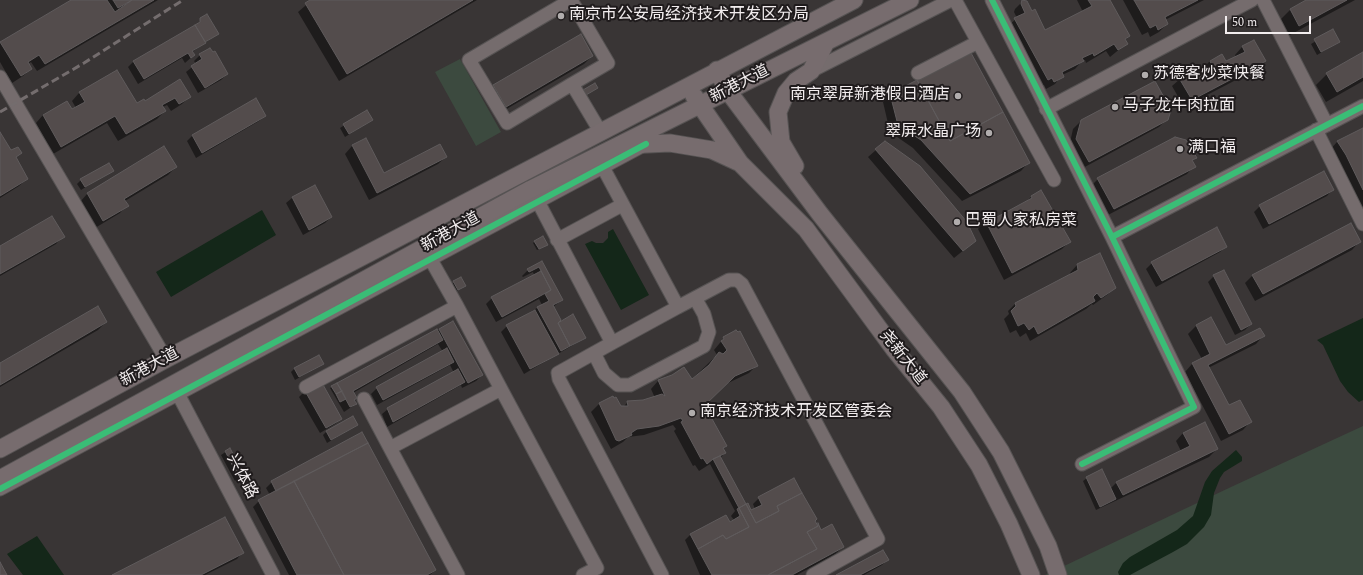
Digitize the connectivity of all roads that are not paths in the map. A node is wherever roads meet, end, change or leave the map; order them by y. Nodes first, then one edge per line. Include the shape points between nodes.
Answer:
1 (854, 0) edge
2 (910, 0) edge
3 (951, 0) edge
4 (955, 0) edge
5 (1252, 0) edge
6 (1263, 0) edge
7 (994, 1) edge
8 (826, 42) junction
9 (978, 42) junction
10 (717, 70) junction
11 (811, 71) junction
12 (918, 73) dead end
13 (0, 77) edge
14 (572, 84) junction
15 (688, 85) junction
16 (728, 91) junction
17 (700, 105) junction
18 (1363, 106) edge
19 (1046, 109) junction
20 (1321, 128) junction
21 (600, 132) junction
22 (646, 144) junction
23 (618, 145) junction
24 (599, 161) junction
25 (740, 163) junction
26 (1054, 180) dead end
27 (535, 195) junction
28 (622, 205) junction
29 (820, 214) junction
30 (1363, 224) edge
31 (1112, 237) junction
32 (557, 240) junction
33 (427, 254) junction
34 (695, 298) junction
35 (456, 306) junction
36 (678, 307) junction
37 (612, 343) junction
38 (594, 353) junction
39 (166, 359) junction
40 (306, 387) dead end
41 (501, 389) junction
42 (178, 394) junction
43 (364, 399) dead end
44 (390, 448) junction
45 (0, 449) edge
46 (1082, 464) dead end
47 (0, 479) edge
48 (0, 489) edge
49 (599, 571) edge
50 (273, 575) edge
51 (458, 575) edge
52 (583, 575) edge
53 (662, 575) edge
54 (813, 575) edge
55 (1031, 575) edge
56 (1058, 575) edge

1 - 10 main road, 新港大道
2 - 8 main road, 新港大道
3 - 11 street
4 - 9 street
5 - 19 street
6 - 20 street
7 - 19 street
8 - 11 main road, 尧新大道
8 - 16 main road, 新港大道
9 - 12 street
9 - 26 street
10 - 15 main road, 新港大道
10 - 16 main road, 尧新大道
11 - 29 main road, 尧新大道 via 796,81 786,93 778,112 782,142
13 - 39 street
14 - 14 street via 608,63 571,0 469,60 507,123
14 - 21 street
15 - 17 main road, 尧新大道
15 - 21 main road, 新港大道
16 - 17 main road, 新港大道
16 - 29 main road, 尧新大道
17 - 23 main road, 新港大道
17 - 25 main road, 尧新大道
18 - 20 street
19 - 31 street
20 - 30 street
20 - 31 street
21 - 39 main road, 新港大道
22 - 23 main road, 尧新大道
22 - 24 street
22 - 25 main road, 尧新大道 via 670,143 712,150
23 - 24 main road, 新港大道
24 - 27 main road, 新港大道
24 - 28 street
25 - 55 main road, 尧新大道 via 806,229 894,349 941,407 979,465 1010,524
27 - 32 street
27 - 33 main road, 新港大道
28 - 32 street
28 - 36 street
29 - 56 main road, 尧新大道 via 962,392 1001,452 1048,546
31 - 46 street via 1194,407
32 - 37 street
33 - 35 street
33 - 42 street
33 - 47 main road, 新港大道
34 - 36 street
34 - 38 street via 704,314 709,332 704,346 630,385 618,385 604,373
34 - 54 street via 729,280 737,280 742,284 878,539
35 - 40 street
35 - 41 street
36 - 37 street
37 - 38 street
38 - 53 street via 558,373 559,379
39 - 45 main road, 新港大道
41 - 44 street
41 - 49 street
42 - 48 street
42 - 50 street, 兴体路
43 - 44 street
44 - 51 street
49 - 52 street

